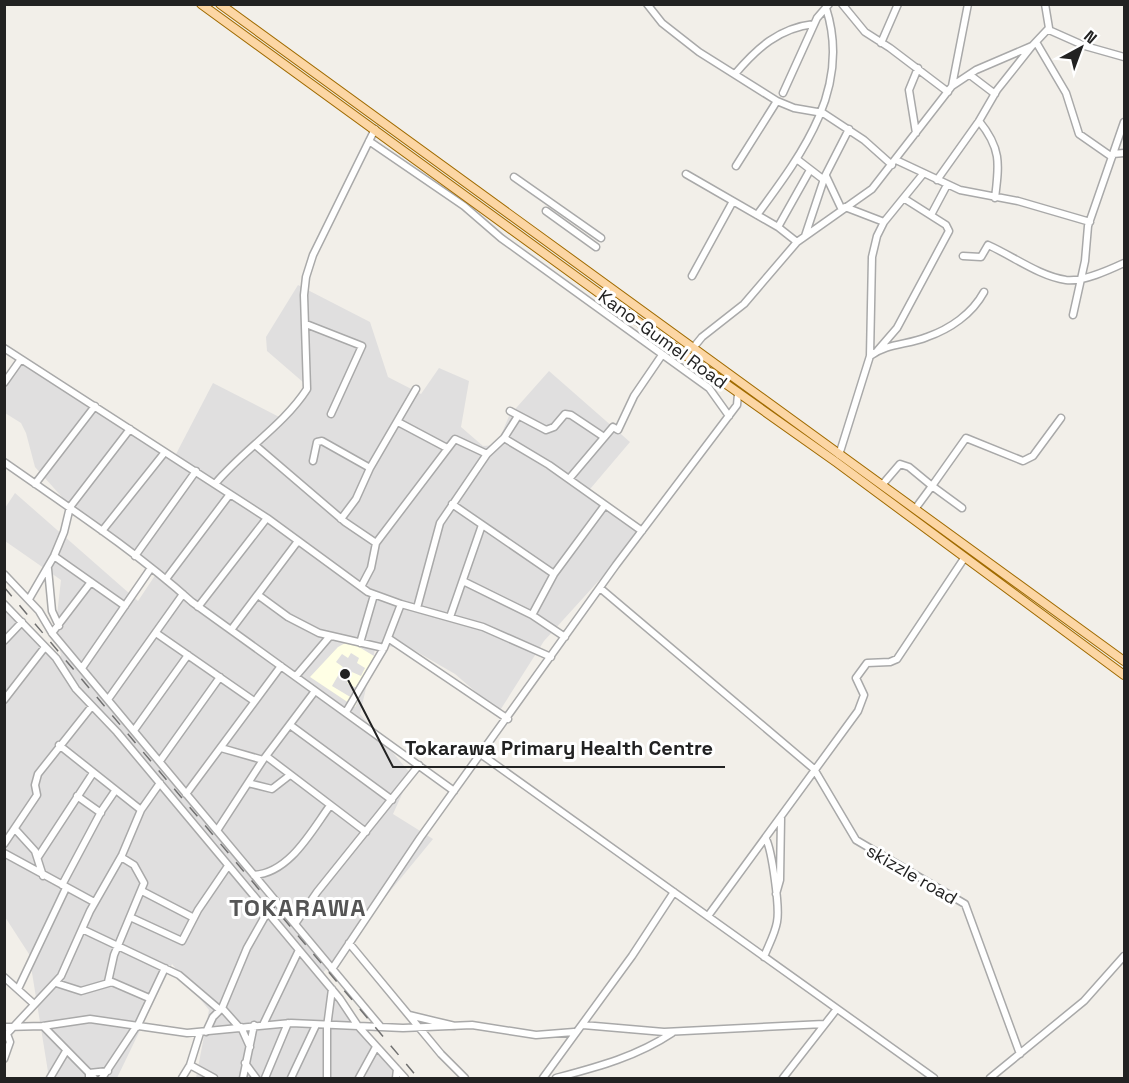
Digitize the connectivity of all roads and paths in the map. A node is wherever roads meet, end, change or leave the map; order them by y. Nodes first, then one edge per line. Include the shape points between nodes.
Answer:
1 (201, 4) edge
2 (220, 4) edge
3 (647, 4) edge
4 (842, 4) edge
5 (898, 4) edge
6 (968, 4) edge
7 (1045, 4) edge
8 (828, 6) edge
9 (814, 24) junction
10 (1048, 30) junction
11 (881, 43) junction
12 (1034, 44) junction
13 (1125, 57) edge
14 (918, 68) junction
15 (735, 74) junction
16 (970, 75) junction
17 (950, 89) junction
18 (783, 93) dead end
19 (995, 94) junction
20 (777, 101) junction
21 (820, 112) junction
22 (979, 121) junction
23 (1125, 122) edge
24 (375, 129) junction
25 (849, 129) junction
26 (916, 133) junction
27 (369, 141) junction
28 (1125, 153) edge
29 (1113, 156) junction
30 (798, 160) junction
31 (894, 163) junction
32 (736, 166) dead end
33 (810, 170) junction
34 (686, 174) dead end
35 (923, 174) junction
36 (514, 177) dead end
37 (825, 178) junction
38 (937, 180) junction
39 (947, 185) junction
40 (995, 198) junction
41 (905, 199) junction
42 (732, 203) junction
43 (844, 208) junction
44 (546, 211) dead end
45 (757, 215) junction
46 (932, 215) junction
47 (884, 222) junction
48 (1090, 222) junction
49 (778, 226) junction
50 (805, 236) junction
51 (540, 237) junction
52 (600, 238) dead end
53 (797, 242) junction
54 (533, 245) junction
55 (596, 247) dead end
56 (963, 256) dead end
57 (1125, 263) edge
58 (692, 276) dead end
59 (1080, 278) junction
60 (984, 292) dead end
61 (1073, 315) dead end
62 (306, 324) junction
63 (4, 348) edge
64 (693, 348) junction
65 (878, 350) junction
66 (662, 355) junction
67 (870, 356) junction
68 (21, 359) junction
69 (4, 383) edge
70 (416, 389) dead end
71 (738, 394) junction
72 (95, 406) junction
73 (510, 411) dead end
74 (331, 414) dead end
75 (518, 416) junction
76 (729, 416) junction
77 (1061, 418) dead end
78 (398, 422) junction
79 (130, 429) junction
80 (604, 437) junction
81 (504, 438) junction
82 (255, 445) junction
83 (447, 448) junction
84 (165, 452) junction
85 (487, 454) junction
86 (839, 454) junction
87 (313, 461) dead end
88 (4, 462) edge
89 (370, 468) junction
90 (196, 471) junction
91 (569, 479) junction
92 (35, 484) junction
93 (215, 484) junction
94 (882, 484) junction
95 (932, 486) junction
96 (230, 494) junction
97 (893, 499) junction
98 (452, 504) junction
99 (605, 505) junction
100 (70, 507) junction
101 (962, 508) dead end
102 (915, 509) junction
103 (267, 518) junction
104 (341, 519) junction
105 (482, 525) junction
106 (102, 531) junction
107 (642, 531) junction
108 (298, 540) junction
109 (376, 543) junction
110 (54, 556) junction
111 (135, 556) junction
112 (964, 557) junction
113 (48, 568) junction
114 (151, 568) junction
115 (4, 574) edge
116 (554, 574) junction
117 (166, 579) junction
118 (463, 580) junction
119 (91, 582) junction
120 (361, 587) junction
121 (600, 588) junction
122 (183, 594) junction
123 (258, 595) junction
124 (374, 595) junction
125 (29, 599) junction
126 (4, 604) edge
127 (401, 604) junction
128 (125, 606) junction
129 (198, 607) junction
130 (417, 608) junction
131 (532, 615) junction
132 (450, 617) junction
133 (22, 622) junction
134 (59, 626) junction
135 (14, 630) junction
136 (231, 630) junction
137 (52, 633) junction
138 (156, 633) junction
139 (4, 634) edge
140 (330, 636) junction
141 (565, 637) junction
142 (388, 638) junction
143 (4, 641) edge
144 (360, 644) junction
145 (45, 647) junction
146 (384, 648) junction
147 (188, 655) junction
148 (551, 657) junction
149 (1125, 661) edge
150 (281, 666) junction
151 (82, 668) junction
152 (1125, 675) edge
153 (296, 676) junction
154 (220, 677) junction
155 (315, 691) junction
156 (109, 698) junction
157 (4, 700) edge
158 (254, 701) junction
159 (92, 706) junction
160 (346, 712) junction
161 (508, 718) junction
162 (290, 725) junction
163 (135, 729) junction
164 (59, 745) junction
165 (221, 748) junction
166 (482, 754) junction
167 (265, 758) junction
168 (160, 761) junction
169 (419, 765) junction
170 (814, 769) junction
171 (93, 773) junction
172 (290, 776) junction
173 (160, 783) junction
174 (248, 783) junction
175 (116, 791) junction
176 (454, 791) junction
177 (186, 794) junction
178 (78, 795) junction
179 (392, 800) junction
180 (329, 807) junction
181 (141, 810) junction
182 (101, 813) junction
183 (782, 817) junction
184 (218, 829) junction
185 (15, 830) junction
186 (366, 832) junction
187 (766, 839) junction
188 (4, 844) edge
189 (4, 853) edge
190 (38, 857) junction
191 (121, 857) junction
192 (228, 866) junction
193 (254, 875) junction
194 (43, 876) junction
195 (64, 886) junction
196 (142, 891) junction
197 (674, 892) junction
198 (776, 895) junction
199 (94, 902) junction
200 (268, 911) junction
201 (708, 916) junction
202 (130, 917) junction
203 (194, 918) junction
204 (296, 924) junction
205 (82, 929) junction
206 (349, 943) junction
207 (118, 946) junction
208 (299, 950) junction
209 (1125, 956) edge
210 (764, 957) junction
211 (165, 968) junction
212 (332, 969) junction
213 (4, 977) edge
214 (108, 982) junction
215 (56, 983) junction
216 (18, 988) junction
217 (332, 989) junction
218 (149, 998) junction
219 (34, 1004) junction
220 (221, 1009) junction
221 (836, 1010) junction
222 (410, 1016) junction
223 (288, 1023) junction
224 (263, 1024) junction
225 (825, 1024) junction
226 (254, 1025) junction
227 (316, 1025) junction
228 (583, 1025) junction
229 (13, 1026) junction
230 (44, 1026) junction
231 (358, 1026) junction
232 (380, 1026) junction
233 (455, 1026) junction
234 (137, 1027) junction
235 (240, 1027) junction
236 (327, 1027) junction
237 (419, 1029) junction
238 (673, 1031) junction
239 (5, 1032) edge
240 (203, 1032) junction
241 (574, 1032) junction
242 (376, 1047) junction
243 (250, 1048) junction
244 (66, 1051) junction
245 (1020, 1054) junction
246 (4, 1059) edge
247 (244, 1062) junction
248 (190, 1065) junction
249 (397, 1069) junction
250 (108, 1071) junction
251 (91, 1077) edge
252 (50, 1078) edge
253 (102, 1078) edge
254 (182, 1078) edge
255 (214, 1078) edge
256 (243, 1078) edge
257 (256, 1078) edge
258 (265, 1078) edge
259 (291, 1078) edge
260 (327, 1078) edge
261 (359, 1078) edge
262 (396, 1078) edge
263 (405, 1078) edge
264 (465, 1078) edge
265 (543, 1078) edge
266 (556, 1078) edge
267 (783, 1078) edge
268 (934, 1078) edge
269 (990, 1078) edge

1 - 24 main road, Kano-Gumel Road
2 - 51 main road, Kano-Gumel Road
3 - 15 street via 687,44
4 - 11 street via 865,32
5 - 11 street
6 - 17 street
7 - 10 street
8 - 9 street
8 - 21 street via 834,47 829,92
9 - 15 street via 767,40
9 - 18 street
10 - 12 street
10 - 13 street
11 - 14 street
12 - 16 street
12 - 19 street
12 - 29 street via 1066,93 1079,134
14 - 17 street
14 - 26 street via 909,90
15 - 20 street
16 - 17 street
16 - 19 street
17 - 26 street
19 - 22 street
20 - 21 street
20 - 32 street
21 - 25 street
21 - 30 street
22 - 38 street
22 - 40 street via 989,133 999,162
23 - 29 street
24 - 27 street
24 - 54 main road, Kano-Gumel Road
25 - 31 street
25 - 37 street
26 - 31 street
27 - 62 street via 310,265 304,284
27 - 66 street via 464,206 501,238
28 - 29 street
29 - 48 street
30 - 33 street
30 - 45 street
31 - 35 street
31 - 43 street via 872,189
33 - 37 street
33 - 49 street
34 - 42 street
35 - 38 street
35 - 41 street
36 - 52 street
37 - 43 street
37 - 50 street
38 - 39 street
39 - 40 street
39 - 46 street
40 - 48 street
41 - 46 street
41 - 47 street
42 - 45 street
42 - 58 street
43 - 47 street
43 - 50 street
44 - 55 street
45 - 49 street
46 - 65 street via 949,231 897,328
47 - 67 street via 872,257
48 - 59 street
49 - 53 street
50 - 53 street
51 - 54 main road
51 - 64 main road, Kano-Gumel Road
53 - 64 street via 744,304
54 - 71 main road, Kano-Gumel Road
56 - 59 street via 981,257 988,245 1056,277
57 - 59 street
59 - 61 street
60 - 65 street via 957,323 928,337
62 - 74 street via 362,346
62 - 82 street via 307,389
63 - 68 street
64 - 86 main road, Kano-Gumel Road
65 - 67 street
66 - 76 street via 709,388
66 - 80 street via 627,409 621,427 613,427
67 - 86 street
68 - 69 street
68 - 72 street
70 - 78 street
71 - 76 street via 737,405
71 - 97 main road, Kano-Gumel Road
72 - 79 street
72 - 92 street
73 - 75 street
75 - 80 street via 549,430 565,414 571,414
75 - 81 street
76 - 107 street
77 - 95 street via 1033,456 1023,461 966,438
78 - 83 street
78 - 89 street
79 - 84 street
79 - 100 street
80 - 91 street
81 - 85 street
81 - 91 street
82 - 93 street
82 - 104 street
83 - 85 street via 457,438
83 - 109 street
84 - 90 street
84 - 106 street
85 - 98 street
86 - 94 main road, Kano-Gumel Road
87 - 89 street via 317,442 322,441
88 - 92 street
89 - 104 street via 356,499
90 - 93 street
90 - 111 street
91 - 99 street
92 - 100 street
93 - 96 street
94 - 95 street via 900,464
94 - 97 main road, Kano-Gumel Road
95 - 101 street
95 - 102 street
96 - 103 street
96 - 117 street
97 - 102 main road, Kano-Gumel Road
97 - 112 main road, Kano-Gumel Road
98 - 105 street
98 - 130 street via 436,532
99 - 107 street
99 - 116 street
100 - 106 street
100 - 110 street
102 - 149 main road, Kano-Gumel Road
103 - 108 street
103 - 129 street
104 - 109 street
105 - 116 street
105 - 118 street
106 - 111 street
107 - 121 street
108 - 120 street
108 - 123 street
109 - 120 street via 371,568
110 - 113 street
110 - 119 street
111 - 114 street
112 - 152 main road, Kano-Gumel Road
112 - 170 street via 897,659 867,663 861,668 856,678 864,700
113 - 125 street
113 - 134 street via 52,611
114 - 117 street
114 - 128 street
115 - 125 street
116 - 131 street
117 - 122 street
118 - 131 street
118 - 132 street
119 - 128 street
119 - 134 street
120 - 124 street
121 - 141 street
121 - 170 street, skizzle road
122 - 129 street
122 - 138 street
123 - 136 street
123 - 140 street via 288,617
124 - 127 street
124 - 144 street
125 - 137 street
126 - 133 street
127 - 130 street
127 - 142 street
128 - 151 street
129 - 136 street
130 - 132 street
131 - 141 street
132 - 148 street
133 - 135 street
133 - 145 street
134 - 137 street
135 - 139 street
135 - 143 street
136 - 150 street
137 - 151 street
138 - 147 street
138 - 156 street
140 - 144 street
140 - 153 street
141 - 148 street
142 - 146 street
142 - 161 street
144 - 146 street
145 - 157 street
145 - 159 street
146 - 160 street
147 - 154 street
147 - 163 street
148 - 161 street
150 - 153 street
150 - 158 street
151 - 156 street
153 - 155 street
154 - 158 street
154 - 168 street
155 - 160 street
155 - 162 street
156 - 163 street
158 - 165 street
159 - 164 street
159 - 173 street
160 - 169 street
161 - 166 street
162 - 167 street
162 - 179 street
163 - 168 street
164 - 171 street
164 - 185 street via 38,774 37,795
165 - 167 street
165 - 177 street
166 - 176 street
166 - 197 street
167 - 172 street
167 - 174 street
168 - 177 street
169 - 176 street
169 - 179 street
170 - 183 street
170 - 245 street, skizzle road via 856,840 964,904
171 - 175 street
171 - 178 street
172 - 174 street via 272,789
172 - 180 street
173 - 181 street
173 - 192 street
174 - 184 street
175 - 181 street
175 - 182 street
176 - 206 street
177 - 184 street
178 - 182 street
178 - 190 street
179 - 186 street
180 - 186 street
180 - 193 street via 287,860 267,874
181 - 191 street
182 - 195 street
183 - 187 street
183 - 198 street
184 - 193 street
185 - 188 street
185 - 190 street
186 - 204 street
187 - 198 street
187 - 201 street
189 - 194 street
190 - 194 street
191 - 196 street via 134,865 142,877
191 - 199 street
192 - 200 street
192 - 203 street
193 - 204 street
194 - 195 street
195 - 199 street
195 - 216 street
196 - 202 street
196 - 203 street
197 - 201 street
197 - 228 street
198 - 210 street via 777,922
199 - 205 street
200 - 208 street
200 - 220 street via 246,948
201 - 210 street
202 - 203 street via 181,941
202 - 207 street
204 - 212 street
205 - 207 street
205 - 215 street
206 - 212 street
206 - 222 street
207 - 211 street
207 - 214 street
208 - 217 street
208 - 224 street
209 - 245 street via 1084,1001
210 - 221 street
211 - 218 street
211 - 220 street via 195,986
212 - 232 street
213 - 216 street
214 - 215 street via 81,991
214 - 218 street via 122,984
215 - 219 street
216 - 219 street
217 - 231 street
217 - 236 street
218 - 234 street
219 - 229 street
220 - 235 street
220 - 240 street
221 - 225 street
221 - 268 street
222 - 233 street
222 - 237 street
223 - 224 street
223 - 227 street
223 - 258 street
224 - 226 street
225 - 238 street
225 - 267 street
226 - 235 street
226 - 243 street
227 - 236 street
227 - 259 street
228 - 238 street
228 - 241 street
229 - 230 street
229 - 239 street
230 - 234 street via 90,1019
230 - 244 street
231 - 232 street
231 - 236 street
231 - 242 street
232 - 237 street
233 - 237 street
233 - 241 street via 536,1035
234 - 240 street
234 - 250 street
235 - 240 street
235 - 243 street
236 - 260 street
237 - 264 street
238 - 266 street via 652,1046 613,1062
239 - 246 street via 10,1042
240 - 248 street
241 - 265 street
242 - 249 street
242 - 261 street
243 - 247 street
244 - 251 street
244 - 252 street
245 - 269 street
247 - 256 street
247 - 257 street
248 - 254 street
248 - 255 street
249 - 262 street
249 - 263 street
250 - 251 street
250 - 253 street

